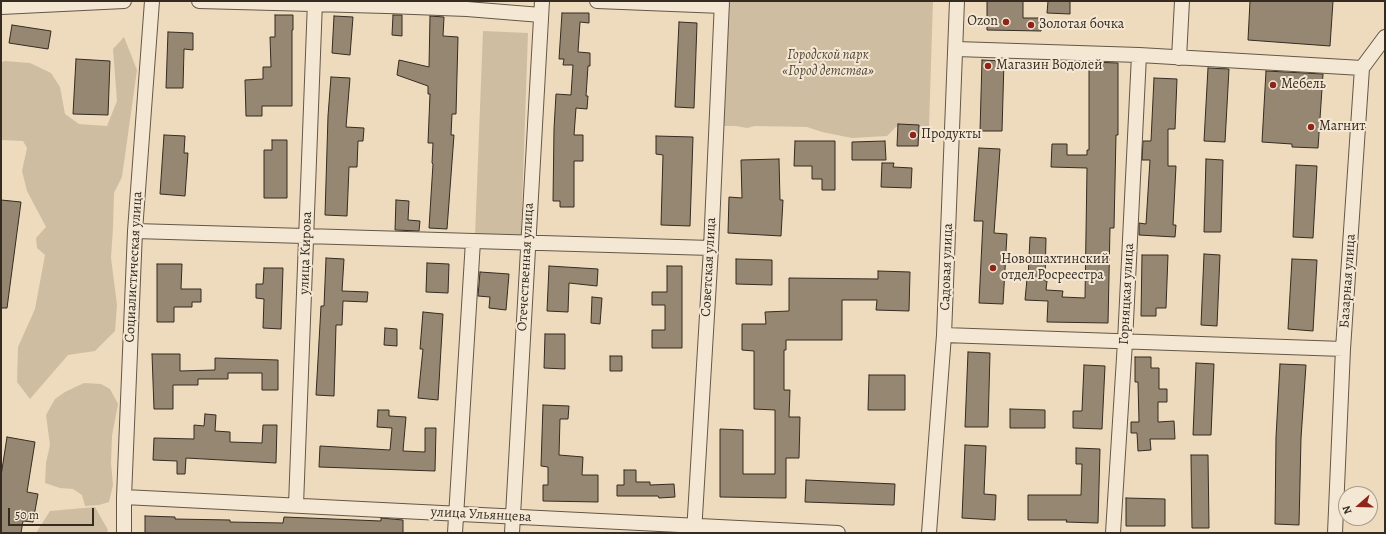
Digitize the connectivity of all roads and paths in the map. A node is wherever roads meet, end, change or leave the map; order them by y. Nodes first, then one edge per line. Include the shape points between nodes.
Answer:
1 (124, 1) edge
2 (152, 1) edge
3 (199, 1) edge
4 (597, 1) edge
5 (957, 1) edge
6 (1182, 1) edge
7 (315, 2) edge
8 (722, 3) edge
9 (1, 7) edge
10 (541, 8) edge
11 (1385, 36) edge
12 (956, 49) junction
13 (1139, 55) junction
14 (1179, 58) junction
15 (1362, 68) junction
16 (135, 231) junction
17 (307, 236) junction
18 (473, 241) junction
19 (528, 243) junction
20 (711, 248) junction
21 (944, 335) junction
22 (1125, 342) junction
23 (1344, 349) junction
24 (124, 497) junction
25 (296, 505) junction
26 (456, 514) junction
27 (513, 516) junction
28 (694, 529) edge
29 (124, 533) edge
30 (455, 533) edge
31 (512, 533) edge
32 (838, 533) edge
33 (928, 533) edge
34 (1113, 533) edge
35 (1335, 533) edge

1 - 9 street
2 - 16 street, Социалистическая улица
3 - 7 street
4 - 8 street
5 - 12 street, Садовая улица
6 - 14 street
7 - 10 street via 467,9
7 - 17 street, улица Кирова
8 - 20 street, Советская улица
10 - 19 street, Отечественная улица
11 - 15 street
12 - 13 street
12 - 21 street, Садовая улица
13 - 14 street
13 - 22 street, Горняцкая улица
14 - 15 street
15 - 23 street, Базарная улица
16 - 17 street
16 - 24 street, Социалистическая улица
17 - 18 street
17 - 25 street, улица Кирова
18 - 19 street
18 - 26 street
19 - 20 street
19 - 27 street, Отечественная улица
20 - 28 street, Советская улица
21 - 22 street
21 - 33 street, Садовая улица
22 - 23 street
22 - 34 street, Горняцкая улица
23 - 35 street, Базарная улица
24 - 25 street, улица Ульянцева
24 - 29 street, Социалистическая улица
25 - 26 street, улица Ульянцева
26 - 27 street, улица Ульянцева
26 - 30 street
27 - 28 street, улица Ульянцева
27 - 31 street, Отечественная улица
28 - 32 street, улица Ульянцева

